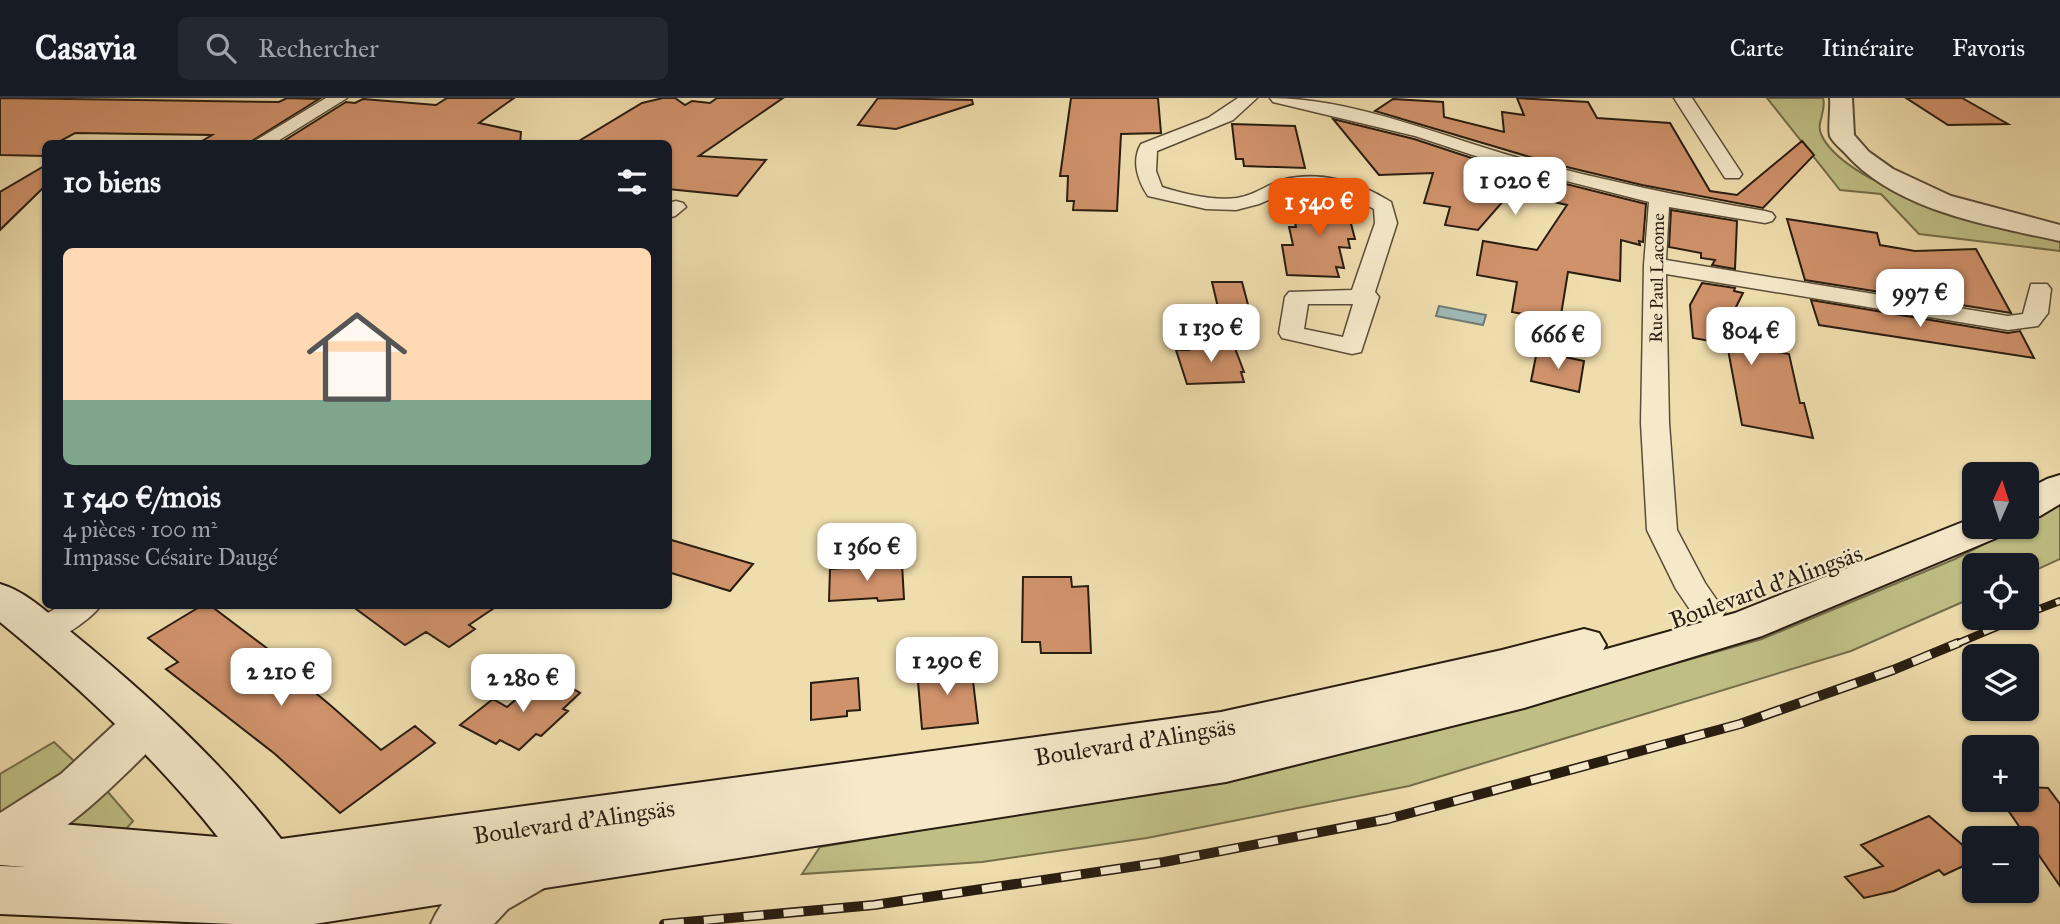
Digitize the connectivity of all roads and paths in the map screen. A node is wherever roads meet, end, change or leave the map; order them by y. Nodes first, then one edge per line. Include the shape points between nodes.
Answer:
1 (338, 98) edge
2 (1248, 98) edge
3 (1279, 98) edge
4 (1683, 98) edge
5 (1841, 98) edge
6 (265, 140) edge
7 (1732, 174) dead end
8 (1659, 199) junction
9 (1765, 217) dead end
10 (2060, 233) edge
11 (1655, 265) junction
12 (2039, 289) dead end
13 (1362, 296) dead end
14 (2060, 461) edge
15 (2039, 473) edge
16 (2060, 487) edge
17 (2039, 499) edge
18 (1962, 514) edge
19 (1962, 537) edge
20 (0, 598) edge
21 (80, 609) edge
22 (1709, 612) junction
23 (42, 632) junction
24 (145, 725) junction
25 (0, 841) edge
26 (531, 868) junction
27 (0, 890) edge
28 (292, 897) edge
29 (458, 924) edge

1 - 6 street
2 - 13 street via 1231,116 1148,148 1148,181 1155,192 1234,204 1261,198 1277,188 1306,184 1329,184 1369,195 1384,206 1386,223
3 - 8 street, Rue Paul Lacome via 1421,132 1510,161
4 - 7 street
5 - 10 main road via 1842,136 1879,170 1950,203
8 - 9 street
8 - 11 street, Rue Paul Lacome
11 - 12 street via 2008,323 2030,321 2036,313
11 - 22 street, Rue Paul Lacome via 1662,530
14 - 15 main road
16 - 17 main road
18 - 22 main road, Boulevard d'Alingsäs
19 - 26 main road, Boulevard d'Alingsäs via 1747,625 1524,690 1226,762
20 - 23 main road
21 - 23 street
22 - 28 main road, Boulevard d'Alingsäs via 1502,667 1221,731
23 - 24 main road
24 - 25 main road via 78,789
24 - 28 main road via 198,775
25 - 28 main road
26 - 28 main road, Boulevard d'Alingsäs
26 - 29 main road via 489,892
27 - 28 main road

